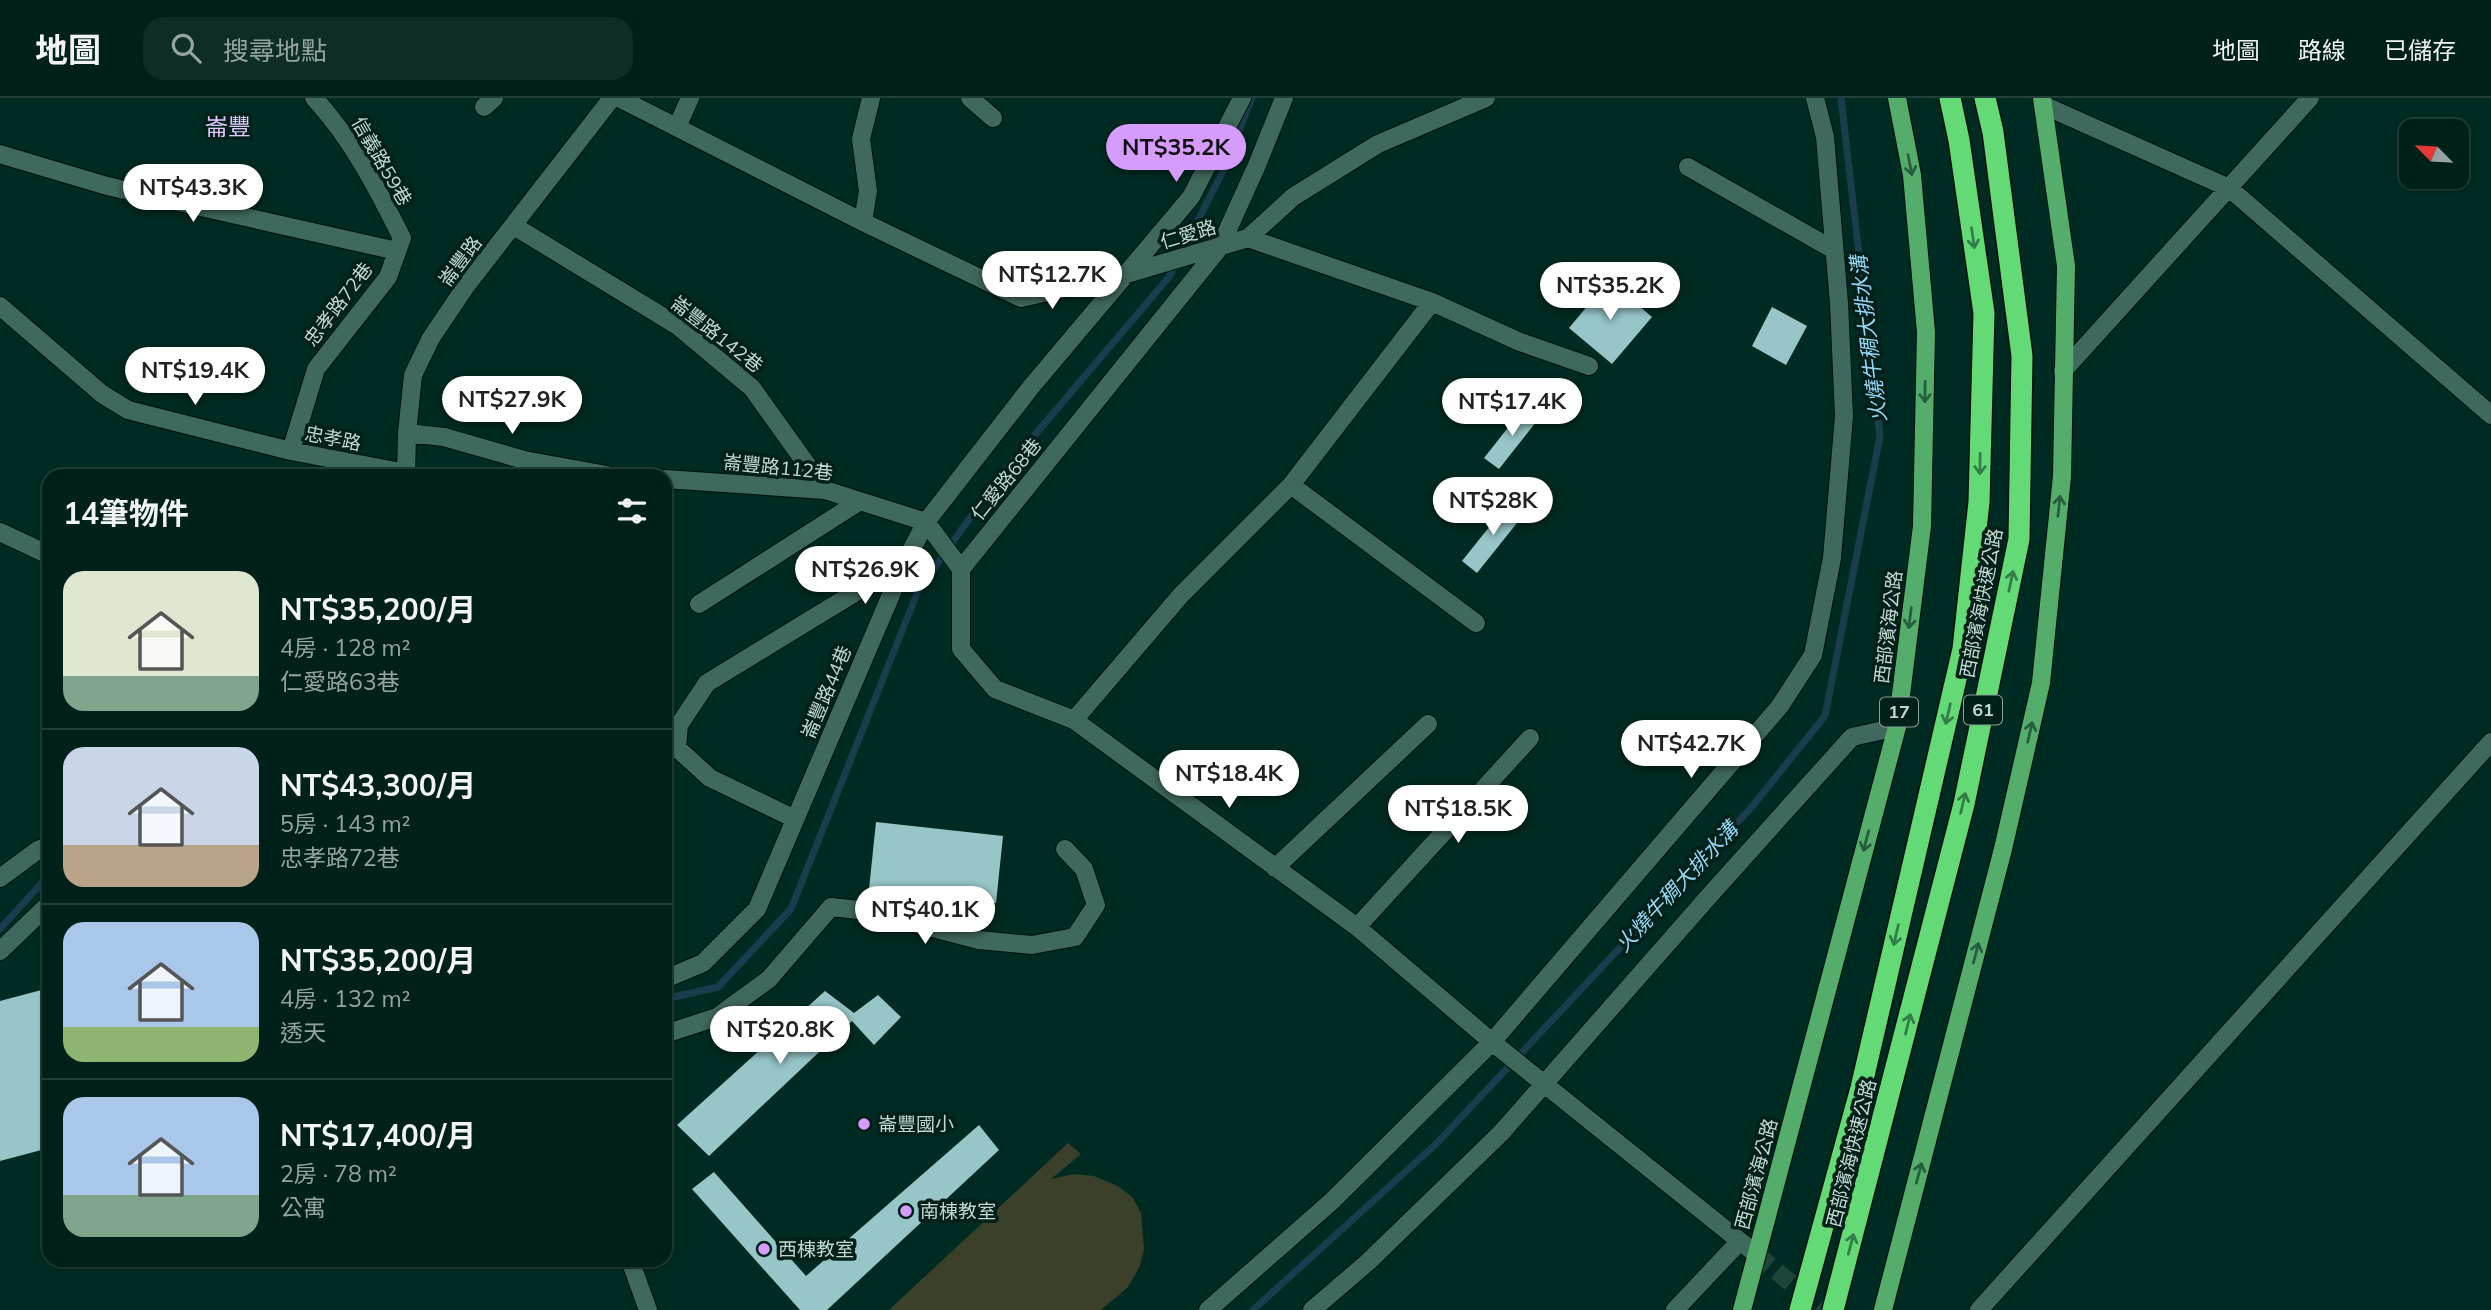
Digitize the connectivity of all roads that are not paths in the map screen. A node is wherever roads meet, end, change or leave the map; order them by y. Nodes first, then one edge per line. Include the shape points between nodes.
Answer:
1 (314, 98) edge
2 (612, 98) edge
3 (619, 98) edge
4 (690, 98) edge
5 (872, 98) edge
6 (970, 98) edge
7 (1242, 98) edge
8 (1284, 98) edge
9 (1486, 98) edge
10 (1815, 98) edge
11 (1897, 98) edge
12 (1950, 98) edge
13 (1985, 98) edge
14 (2310, 98) edge
15 (2043, 102) edge
16 (993, 118) dead end
17 (677, 127) junction
18 (0, 154) edge
19 (1688, 167) dead end
20 (2229, 188) junction
21 (863, 222) junction
22 (514, 226) junction
23 (1248, 238) junction
24 (1220, 247) junction
25 (1835, 250) junction
26 (397, 251) junction
27 (1123, 275) junction
28 (1432, 302) junction
29 (0, 306) edge
30 (1589, 366) dead end
31 (2063, 371) junction
32 (2491, 415) edge
33 (407, 433) junction
34 (291, 451) junction
35 (377, 469) edge
36 (406, 469) edge
37 (574, 469) edge
38 (672, 480) edge
39 (1291, 485) junction
40 (825, 490) junction
41 (860, 501) junction
42 (926, 522) junction
43 (0, 532) edge
44 (42, 552) edge
45 (905, 562) junction
46 (961, 569) junction
47 (699, 604) dead end
48 (1476, 623) dead end
49 (1074, 720) junction
50 (1428, 724) dead end
51 (1897, 727) junction
52 (1530, 738) dead end
53 (2491, 742) edge
54 (795, 819) junction
55 (42, 849) edge
56 (1065, 849) dead end
57 (1275, 868) junction
58 (0, 878) edge
59 (42, 911) edge
60 (1357, 927) junction
61 (0, 951) edge
62 (672, 976) edge
63 (672, 1032) edge
64 (1492, 1042) junction
65 (1546, 1084) junction
66 (1740, 1241) junction
67 (1756, 1254) junction
68 (633, 1267) edge
69 (648, 1310) edge
70 (1208, 1310) edge
71 (1312, 1310) edge
72 (1675, 1310) edge
73 (1742, 1310) edge
74 (1800, 1310) edge
75 (1833, 1310) edge
76 (1883, 1310) edge
77 (1979, 1310) edge

1 - 26 street, 信義路59巷 via 360,157 402,238
2 - 22 street, 崙豐路
3 - 17 street, 仁愛路
4 - 17 street
5 - 21 street via 861,139 868,191
6 - 16 street
7 - 27 street, 崙豐路44巷 via 1191,197
8 - 24 street, 仁愛路68巷
9 - 23 street, 仁愛路 via 1378,144 1293,197
10 - 25 street via 1825,137
11 -> 51 main road, 西部濱海公路 / 17 via 1912,174 1926,332 1922,526
12 -> 74 highway, 西部濱海快速公路 / 61 via 1984,313 1979,502 1963,649 1861,1088
75 -> 13 highway, 西部濱海快速公路 / 61 via 1964,804 2019,539 2022,356
14 - 20 street
15 - 20 street
15 - 31 main road via 2066,266
17 - 21 street, 仁愛路
18 - 26 street, 忠孝路72巷 via 107,186
19 - 25 street
20 - 31 street
20 - 32 street
21 - 27 street, 仁愛路 via 1021,298
22 - 33 street, 崙豐路 via 431,338 413,375
22 - 40 street, 崙豐路142巷 via 678,326 742,379
23 - 24 street, 仁愛路
23 - 28 street
24 - 27 street, 仁愛路
24 - 46 street, 仁愛路68巷
25 - 64 street via 1844,416 1832,558 1813,655 1780,706
26 - 34 street, 忠孝路72巷 via 388,276 316,369
27 - 42 street, 崙豐路44巷
28 - 30 street via 1520,342
28 - 39 street
29 - 34 street, 忠孝路 via 102,394 128,410
76 -> 31 main road via 2003,849 2041,683 2062,476
33 - 36 street, 崙豐路
33 - 37 street via 444,437
34 - 35 street, 忠孝路
38 - 40 street, 崙豐路112巷
39 - 48 street
39 - 49 street via 1181,594
40 - 41 street, 崙豐路112巷
41 - 42 street, 崙豐路112巷
41 - 47 street
42 - 45 street, 崙豐路44巷
42 - 46 street
43 - 44 street
45 - 54 street, 崙豐路44巷
45 - 54 street via 708,683 679,725 677,748 710,778
46 - 49 street via 961,649 995,689
49 - 57 street
50 - 57 street
51 - 65 street via 1852,737
51 -> 67 main road, 西部濱海公路 / 17
52 - 60 street
53 - 77 street
54 - 62 street, 崙豐路44巷 via 757,909 703,962
55 - 58 street
56 - 63 street via 1084,869 1096,905 1075,937 1032,945 979,940 868,911 831,908 769,979 717,1017
57 - 60 street
59 - 61 street
60 - 64 street
64 - 65 street
64 - 70 street via 1332,1201
65 - 66 street
65 - 71 street via 1368,1262
66 - 67 street
66 - 72 street
67 - 73 main road, 西部濱海公路 / 17
68 - 69 street

